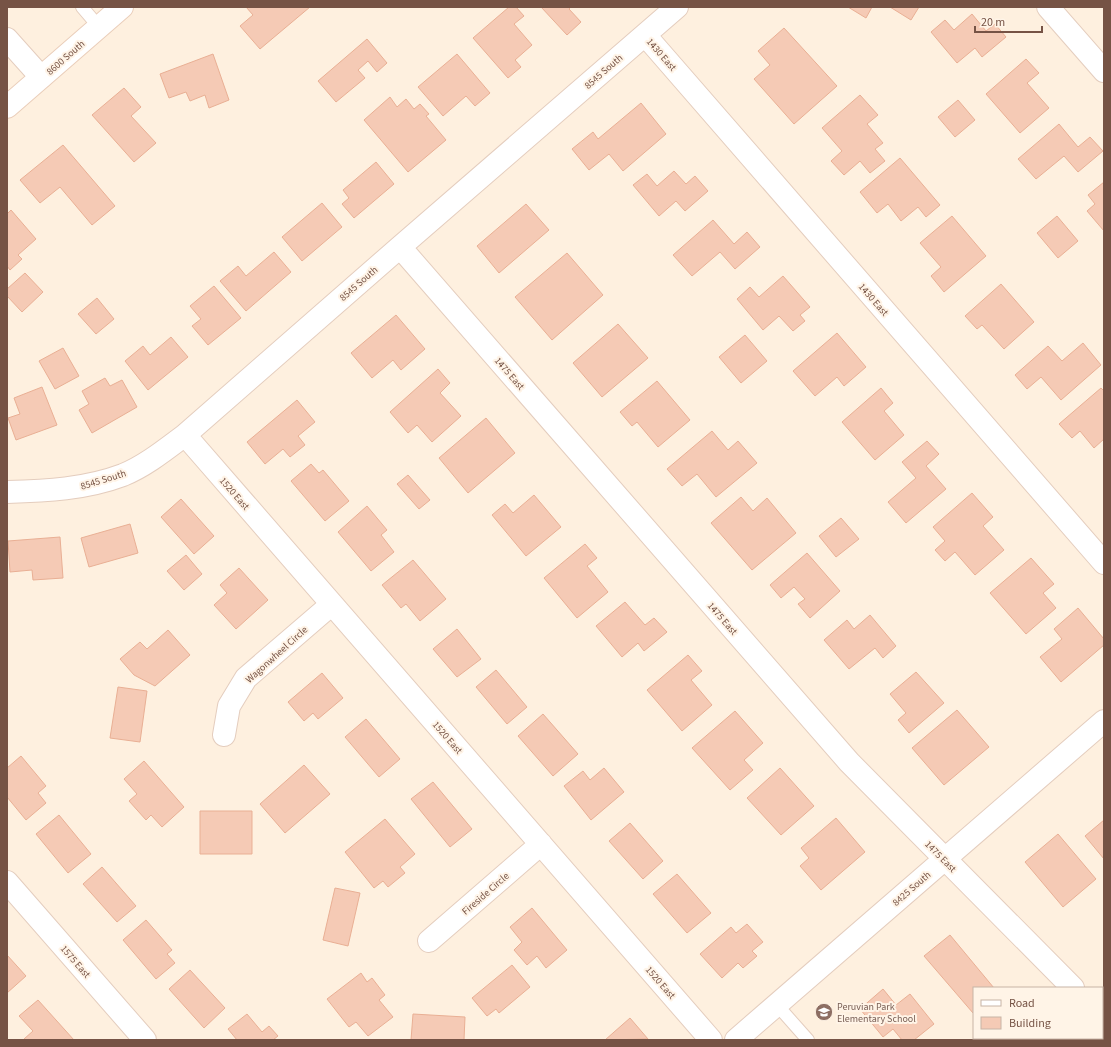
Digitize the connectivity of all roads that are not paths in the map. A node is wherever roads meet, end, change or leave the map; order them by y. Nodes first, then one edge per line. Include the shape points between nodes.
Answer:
1 (82, 7) edge
2 (122, 7) edge
3 (677, 7) edge
4 (1048, 7) edge
5 (99, 27) junction
6 (645, 34) junction
7 (7, 39) edge
8 (1104, 71) edge
9 (41, 77) junction
10 (7, 107) edge
11 (400, 246) junction
12 (185, 435) junction
13 (7, 492) edge
14 (1104, 563) edge
15 (332, 604) junction
16 (1104, 721) edge
17 (224, 735) dead end
18 (541, 844) junction
19 (944, 859) junction
20 (9, 889) edge
21 (429, 941) dead end
22 (1066, 982) edge
23 (777, 1005) junction
24 (145, 1040) edge
25 (712, 1040) edge
26 (736, 1040) edge
27 (808, 1040) edge

1 - 5 lane
2 - 5 street, 8600 South
3 - 6 street, 8545 South
4 - 8 street
5 - 9 street, 8600 South
6 - 11 street, 8545 South
6 - 14 street, 1430 East
7 - 9 street
9 - 10 street, 8600 South
11 - 12 street, 8545 South
11 - 19 street, 1475 East via 849,762
12 - 13 street, 8545 South via 154,458 123,475 85,486
12 - 15 street, 1520 East
15 - 17 street, Wagonwheel Circle via 246,678 229,706
15 - 18 street, 1520 East
16 - 19 street, 8425 South
18 - 21 street, Fireside Circle
18 - 25 street, 1520 East
19 - 22 street, 1475 East
19 - 23 street, 8425 South
20 - 24 street, 1575 East
23 - 26 street, 8425 South
23 - 27 lane

